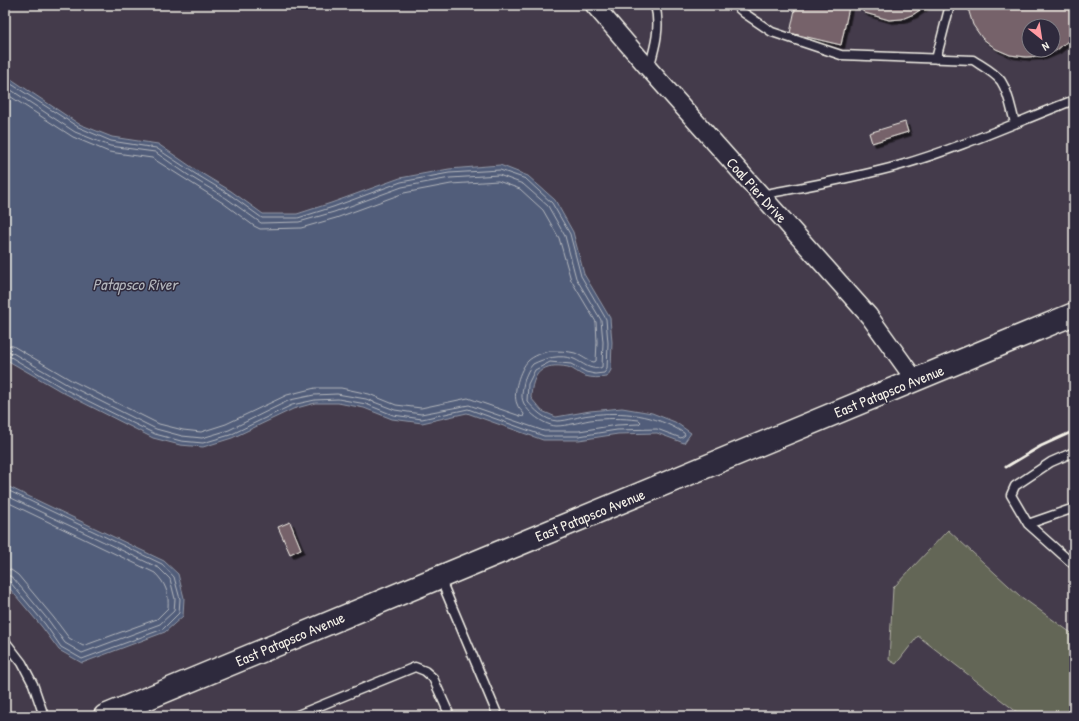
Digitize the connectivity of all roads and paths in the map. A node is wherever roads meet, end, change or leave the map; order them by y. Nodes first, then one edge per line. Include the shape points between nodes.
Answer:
1 (594, 5) edge
2 (655, 5) edge
3 (735, 5) edge
4 (950, 5) edge
5 (936, 59) junction
6 (649, 69) junction
7 (1074, 100) edge
8 (1015, 123) junction
9 (761, 195) junction
10 (1074, 314) edge
11 (915, 380) junction
12 (1074, 452) edge
13 (1074, 508) edge
14 (1028, 524) junction
15 (1074, 566) edge
16 (440, 577) junction
17 (5, 641) edge
18 (44, 716) edge
19 (105, 716) edge
20 (295, 716) edge
21 (450, 716) edge
22 (498, 716) edge

1 - 6 street, Coal Pier Drive
2 - 6 lane via 658,28
3 - 5 lane via 772,32 841,55
4 - 5 lane
5 - 8 lane via 973,60 985,68 1000,81 1008,96
6 - 9 street, Coal Pier Drive
7 - 8 lane
8 - 9 lane via 901,165 838,181
9 - 11 street, Coal Pier Drive via 869,316
10 - 11 street, East Patapsco Avenue
11 - 16 street, East Patapsco Avenue
12 - 14 lane via 1051,462 1015,486 1011,495
13 - 14 lane
14 - 15 lane
16 - 19 street, East Patapsco Avenue
16 - 22 lane
17 - 18 lane via 22,663 33,684
20 - 21 lane via 415,667 433,678

